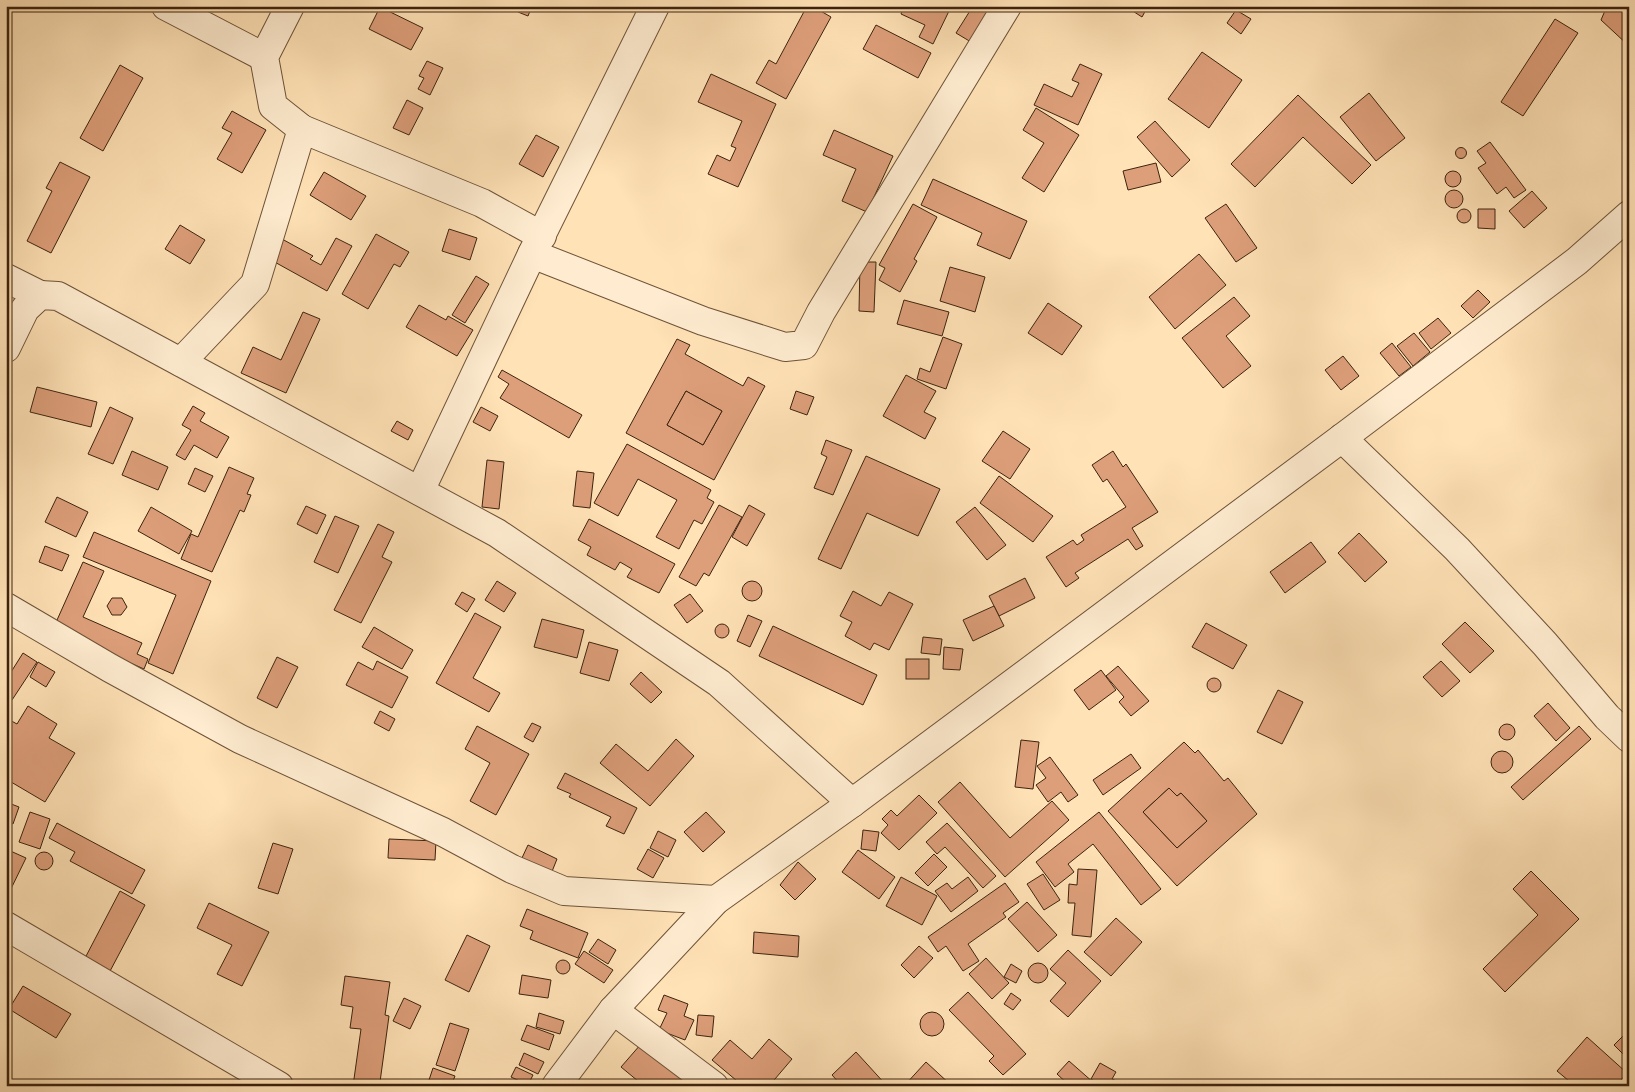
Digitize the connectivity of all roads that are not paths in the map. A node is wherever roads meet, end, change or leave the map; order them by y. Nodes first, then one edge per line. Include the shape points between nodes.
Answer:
1 (166, 6) edge
2 (290, 6) edge
3 (655, 6) edge
4 (1007, 6) edge
5 (264, 57) junction
6 (302, 129) junction
7 (1629, 215) edge
8 (537, 245) junction
9 (6, 278) edge
10 (40, 295) junction
11 (6, 348) edge
12 (181, 362) junction
13 (1342, 438) junction
14 (420, 491) junction
15 (6, 607) edge
16 (1629, 738) edge
17 (852, 803) junction
18 (716, 900) junction
19 (6, 926) edge
20 (613, 1010) junction
21 (279, 1086) edge
22 (556, 1086) edge
23 (714, 1086) edge

1 - 5 street
2 - 5 street
3 - 8 street
4 - 8 street via 820,312 804,345 785,347 703,321
5 - 6 street via 273,106
6 - 8 street via 482,203
6 - 12 street via 255,284
7 - 13 street via 1577,261
8 - 14 street
9 - 10 street
10 - 11 street via 25,309
10 - 12 street via 58,296
12 - 14 street
13 - 16 street via 1457,549 1545,644 1607,718
13 - 17 street
14 - 17 street via 497,533 719,683
15 - 18 street via 240,738 564,891
17 - 18 street
18 - 20 street
19 - 21 street
20 - 22 street
20 - 23 street

